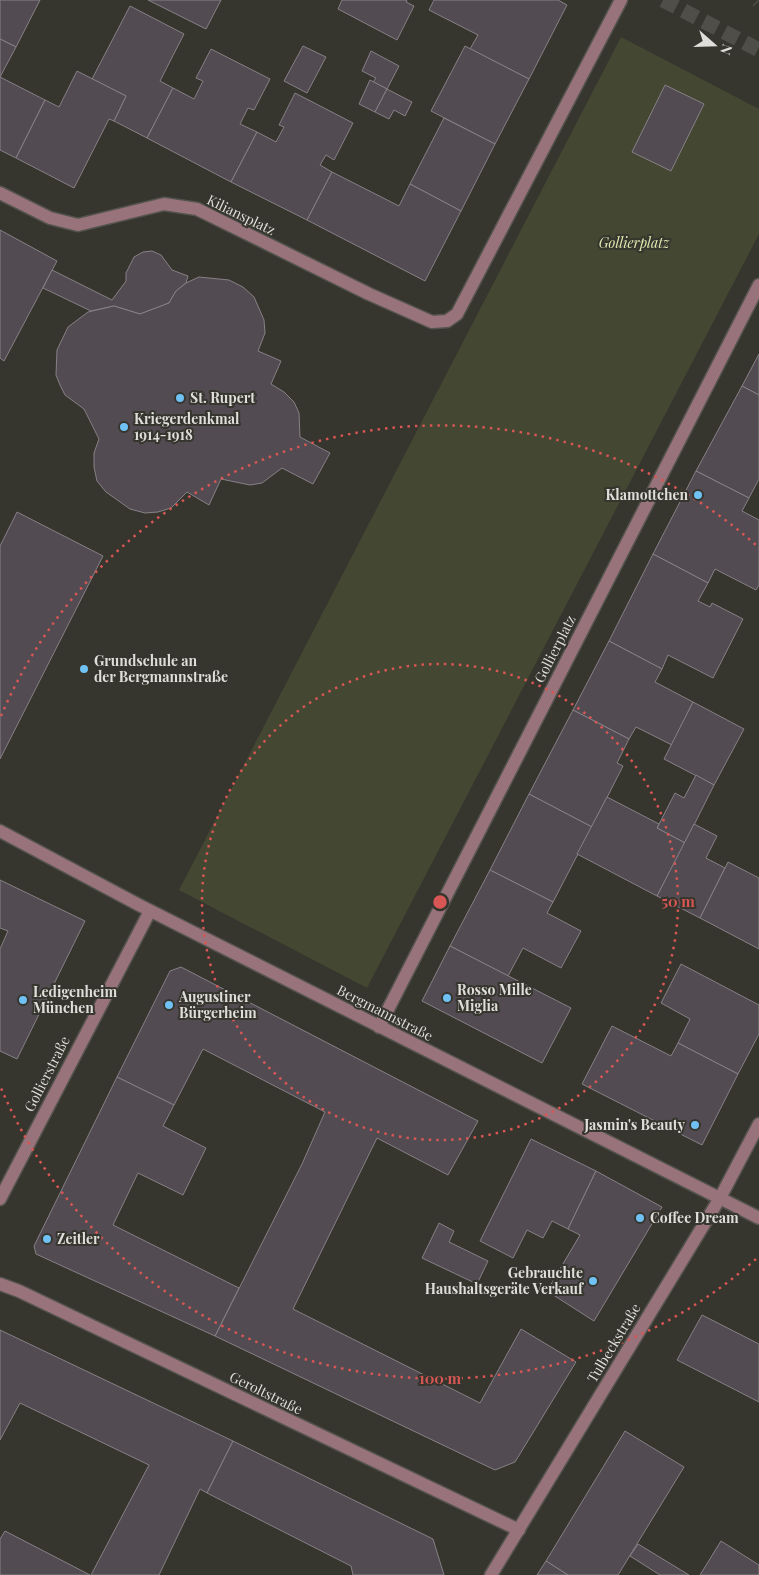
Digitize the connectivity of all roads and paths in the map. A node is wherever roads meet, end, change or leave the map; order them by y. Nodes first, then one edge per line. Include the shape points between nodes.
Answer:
1 (621, 0) edge
2 (0, 193) edge
3 (759, 285) edge
4 (0, 831) edge
5 (150, 911) junction
6 (379, 1027) junction
7 (759, 1124) edge
8 (720, 1198) junction
9 (0, 1199) edge
10 (759, 1218) edge
11 (0, 1284) edge
12 (519, 1530) junction
13 (491, 1575) edge

1 - 2 street, Kiliansplatz via 457,314 447,321 432,322 369,294 197,209 164,204 78,225 50,218
3 - 6 street, Gollierplatz
4 - 5 street, Bergmannstraße
5 - 6 street, Bergmannstraße
5 - 9 street, Gollierstraße
6 - 8 street, Bergmannstraße
7 - 8 street, Tulbeckstraße
8 - 10 street, Bergmannstraße
8 - 12 street, Tulbeckstraße
11 - 12 street, Geroltstraße
12 - 13 street, Tulbeckstraße

